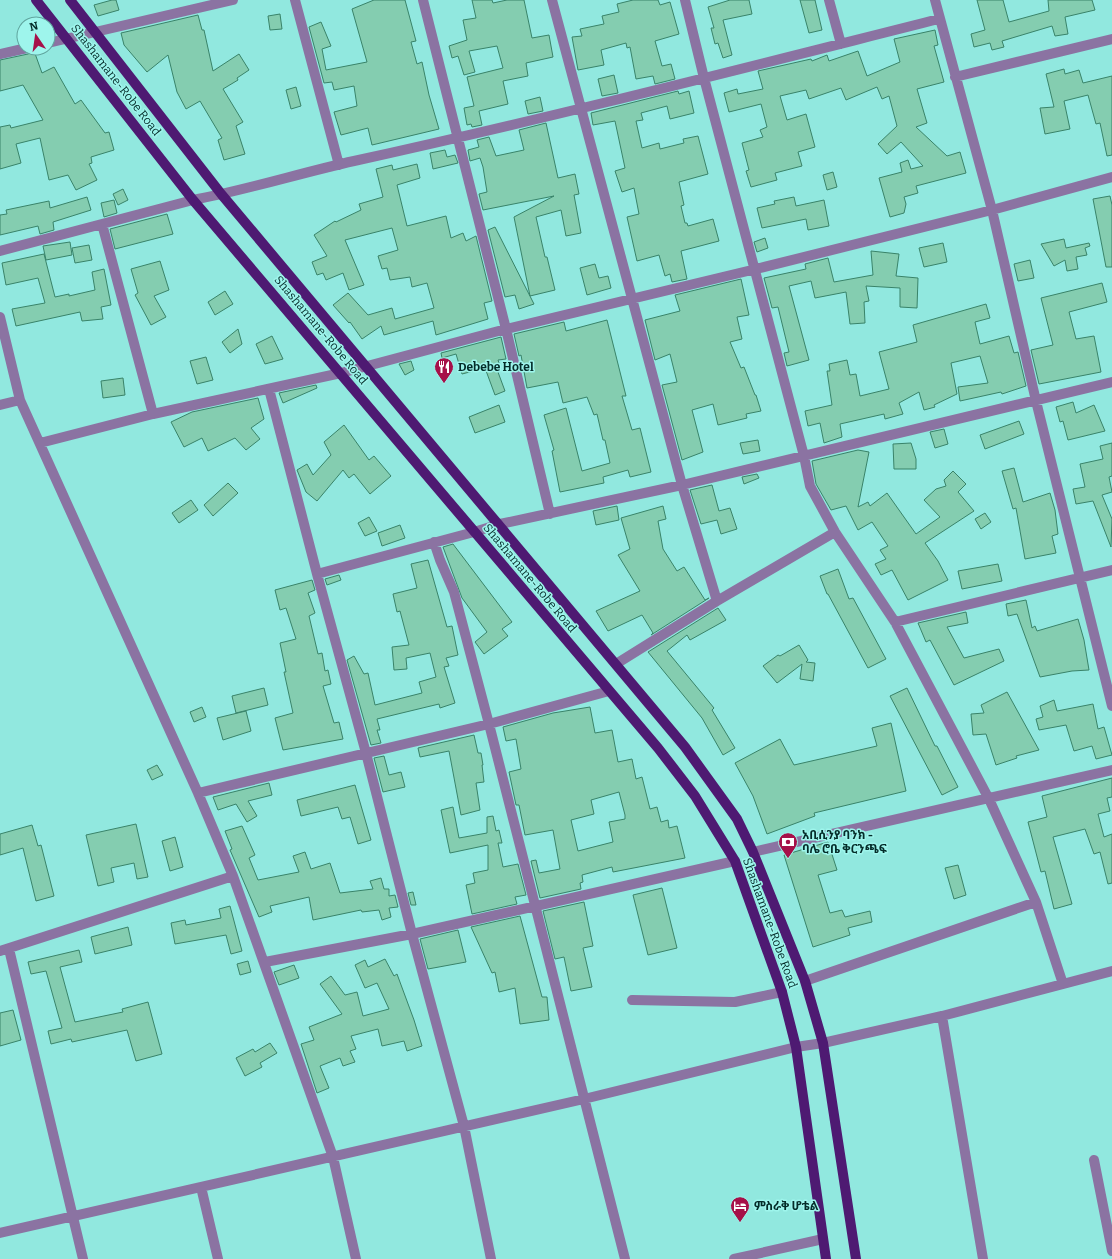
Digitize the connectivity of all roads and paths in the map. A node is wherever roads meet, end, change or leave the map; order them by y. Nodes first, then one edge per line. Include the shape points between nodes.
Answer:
1 (36, 0) edge
2 (70, 0) edge
3 (233, 0) edge
4 (295, 0) edge
5 (423, 0) edge
6 (552, 0) edge
7 (685, 0) edge
8 (829, 0) edge
9 (935, 0) edge
10 (939, 20) junction
11 (97, 33) junction
12 (68, 39) junction
13 (1112, 39) edge
14 (56, 41) edge
15 (840, 44) junction
16 (16, 50) edge
17 (0, 54) edge
18 (955, 76) junction
19 (704, 78) junction
20 (580, 108) junction
21 (457, 139) junction
22 (339, 165) junction
23 (1112, 177) edge
24 (222, 195) junction
25 (193, 200) junction
26 (992, 210) junction
27 (102, 224) junction
28 (0, 251) edge
29 (756, 270) junction
30 (632, 300) junction
31 (0, 317) edge
32 (506, 329) junction
33 (366, 365) junction
34 (341, 373) junction
35 (1112, 382) edge
36 (269, 389) junction
37 (20, 400) junction
38 (1036, 401) junction
39 (0, 405) edge
40 (153, 414) junction
41 (40, 443) junction
42 (804, 456) junction
43 (682, 485) junction
44 (550, 514) junction
45 (500, 524) junction
46 (474, 532) junction
47 (835, 532) junction
48 (434, 542) junction
49 (1112, 570) edge
50 (317, 574) junction
51 (1080, 577) junction
52 (717, 601) junction
53 (895, 622) junction
54 (616, 664) junction
55 (609, 691) junction
56 (1112, 706) edge
57 (489, 724) junction
58 (366, 753) junction
59 (1112, 770) edge
60 (198, 793) junction
61 (989, 799) junction
62 (753, 852) junction
63 (735, 861) junction
64 (233, 876) junction
65 (1036, 902) junction
66 (535, 908) junction
67 (412, 934) junction
68 (5, 950) edge
69 (265, 962) junction
70 (1112, 971) edge
71 (805, 981) junction
72 (1062, 984) junction
73 (782, 992) junction
74 (632, 1000) dead end
75 (942, 1016) junction
76 (823, 1043) junction
77 (796, 1046) junction
78 (584, 1099) junction
79 (464, 1126) junction
80 (333, 1157) junction
81 (1094, 1160) dead end
82 (201, 1187) junction
83 (72, 1217) junction
84 (0, 1233) edge
85 (823, 1239) junction
86 (1112, 1251) edge
87 (83, 1259) edge
88 (218, 1259) edge
89 (356, 1259) edge
90 (491, 1259) edge
91 (625, 1259) edge
92 (734, 1259) edge
93 (826, 1259) edge
94 (856, 1259) edge
95 (983, 1259) edge

1 - 12 main road, Shashamane-Robe Road
2 - 11 main road, Shashamane-Robe Road
3 - 11 street
4 - 22 street
5 - 21 street
6 - 20 street
7 - 19 street
8 - 15 street
9 - 10 street
10 - 15 street
10 - 18 street
11 - 12 street
11 - 24 main road, Shashamane-Robe Road
12 - 14 street
12 - 25 main road, Shashamane-Robe Road
13 - 18 street
15 - 19 street
16 - 17 street
18 - 26 street
19 - 20 street
19 - 29 street
20 - 21 street
20 - 30 street
21 - 22 street
21 - 32 street
22 - 24 street
23 - 26 street
24 - 25 street
24 - 33 main road, Shashamane-Robe Road
25 - 27 street
25 - 34 main road, Shashamane-Robe Road
26 - 29 street
26 - 38 street
27 - 28 street
27 - 40 street
29 - 30 street
29 - 42 street
30 - 32 street
30 - 43 street
31 - 37 street
32 - 33 street
32 - 44 street
33 - 34 street
33 - 45 main road, Shashamane-Robe Road
34 - 36 street
34 - 46 main road, Shashamane-Robe Road
35 - 38 street
36 - 40 street
36 - 50 street
37 - 39 street
37 - 41 street
38 - 42 street
38 - 51 street
40 - 41 street
41 - 60 street
42 - 43 street
42 - 47 street via 810,486
43 - 44 street
43 - 52 street
44 - 45 street
45 - 46 street
45 - 54 main road, Shashamane-Robe Road
46 - 48 street
46 - 55 main road, Shashamane-Robe Road
47 - 52 street
47 - 53 street
48 - 50 street
48 - 57 street via 454,592
49 - 51 street
50 - 58 street
51 - 53 street
51 - 56 street
52 - 54 street
53 - 61 street
54 - 62 main road, Shashamane-Robe Road via 686,747 737,819
55 - 57 street
55 - 63 main road, Shashamane-Robe Road via 695,796
57 - 58 street
57 - 66 street
58 - 60 street
58 - 67 street
59 - 61 street
60 - 64 street
61 - 62 street
61 - 65 street
62 - 71 main road, Shashamane-Robe Road
63 - 66 street
63 - 73 main road, Shashamane-Robe Road
64 - 68 street
64 - 69 street
65 - 71 street
65 - 72 street
66 - 67 street
66 - 78 street
67 - 69 street
67 - 79 street
68 - 83 street
69 - 80 street
70 - 72 street
71 - 76 main road, Shashamane-Robe Road
72 - 75 street
73 - 74 street via 735,1002
73 - 77 main road, Shashamane-Robe Road
75 - 76 street
75 - 95 street
76 - 77 street
76 - 94 main road, Shashamane-Robe Road
77 - 78 street
77 - 85 main road, Shashamane-Robe Road
78 - 79 street
78 - 91 street
79 - 80 street
79 - 90 street
80 - 82 street
80 - 89 street
81 - 86 street
82 - 83 street
82 - 88 street
83 - 84 street
83 - 87 street
85 - 92 street
85 - 93 main road, Shashamane-Robe Road

